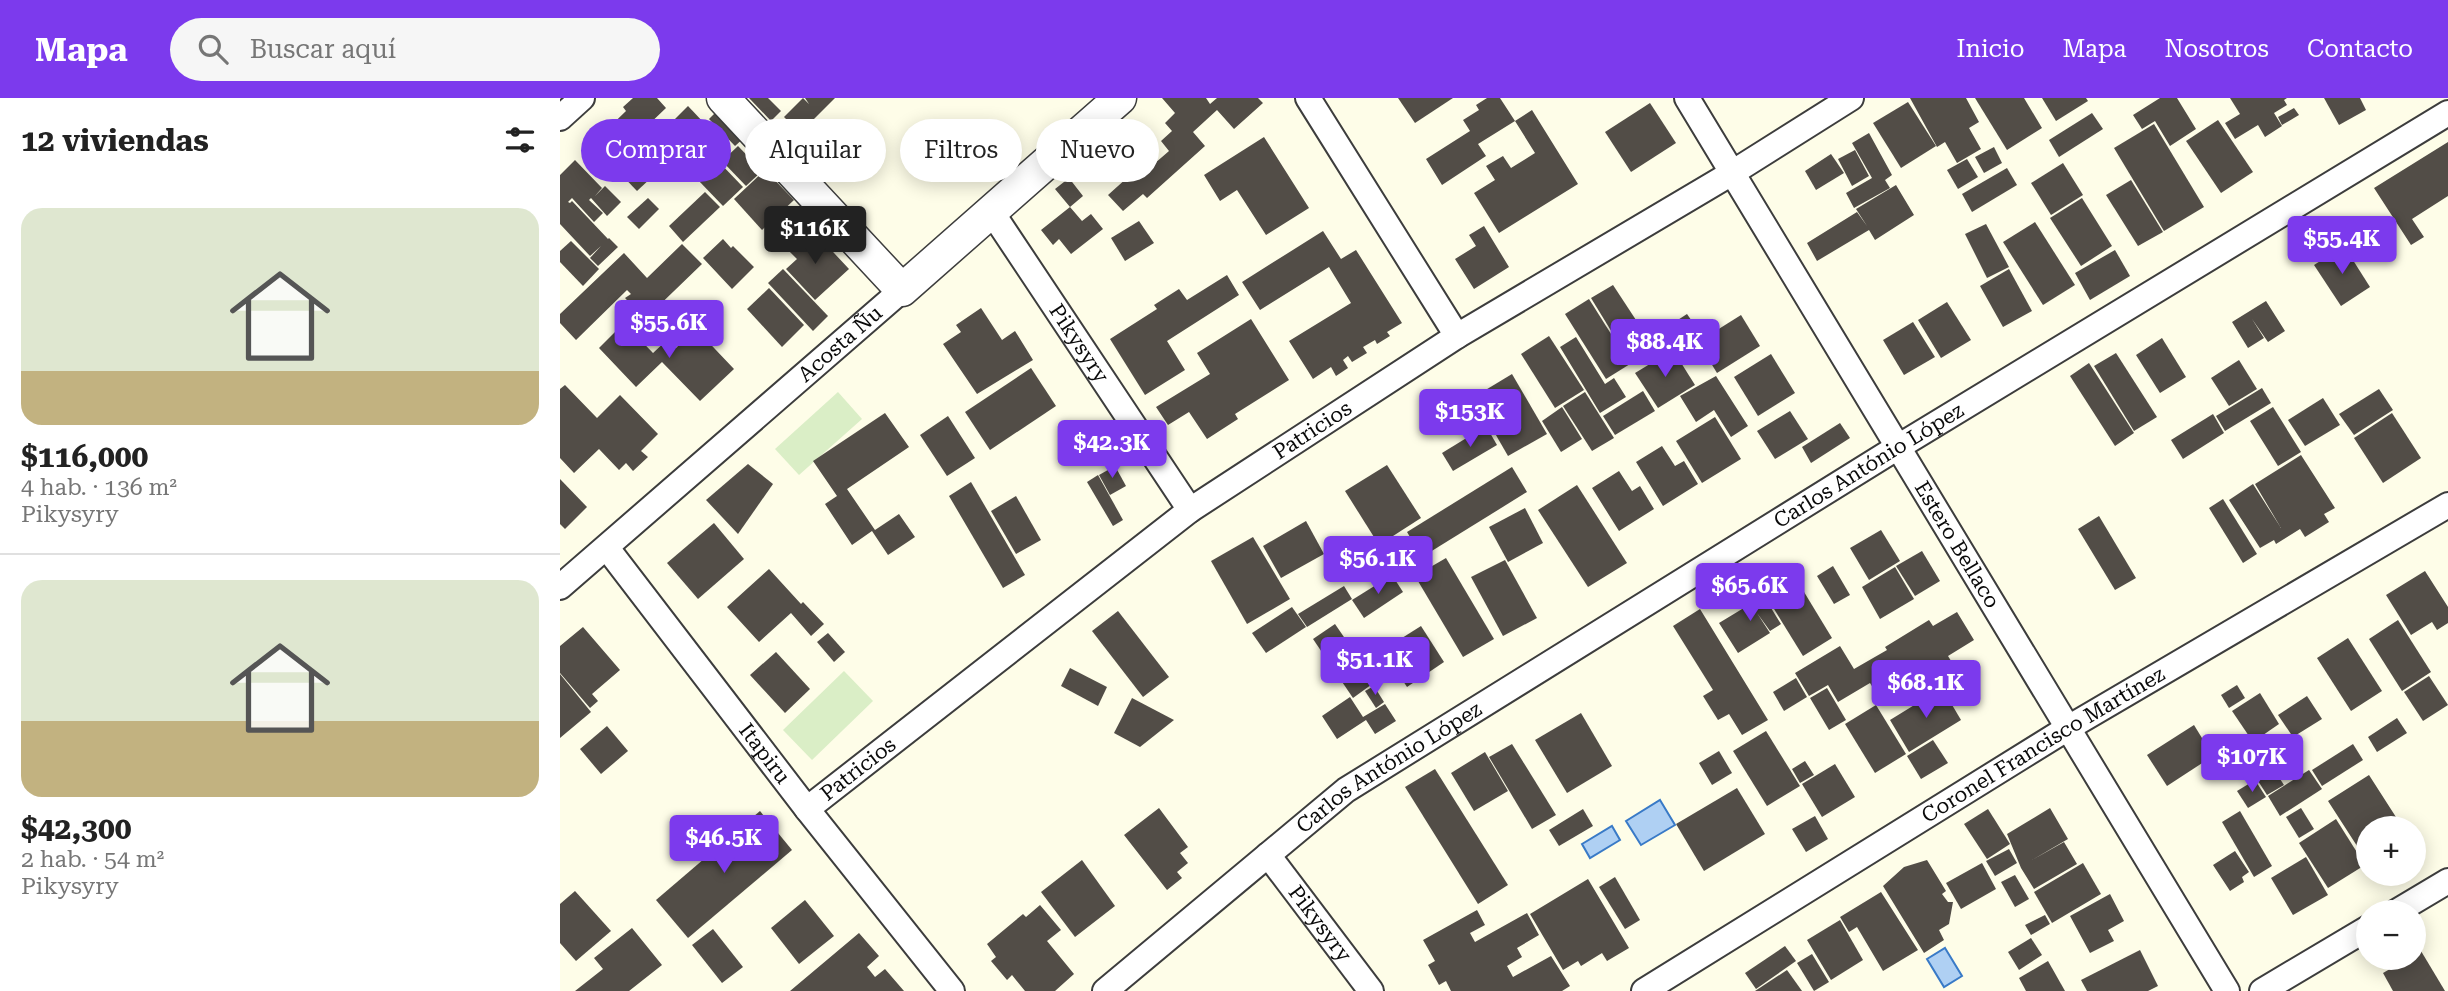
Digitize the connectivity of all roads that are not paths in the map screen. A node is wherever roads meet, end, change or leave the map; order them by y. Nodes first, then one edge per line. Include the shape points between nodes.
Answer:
1 (582, 98) edge
2 (723, 98) edge
3 (1120, 98) edge
4 (1308, 98) edge
5 (1687, 98) edge
6 (1851, 98) edge
7 (2448, 113) edge
8 (560, 118) edge
9 (1732, 173) junction
10 (991, 211) junction
11 (902, 290) junction
12 (1457, 336) junction
13 (1898, 447) junction
14 (2448, 505) edge
15 (1190, 510) junction
16 (607, 548) junction
17 (560, 587) edge
18 (2068, 727) junction
19 (807, 809) junction
20 (1268, 855) junction
21 (2448, 881) edge
22 (2416, 900) edge
23 (2356, 935) edge
24 (952, 991) edge
25 (1105, 991) edge
26 (1371, 991) edge
27 (1644, 991) edge
28 (2228, 991) edge
29 (2262, 991) edge

1 - 8 street
2 - 11 street
3 - 10 street, Acosta Ñu
4 - 12 street
5 - 9 street, Estero Bellaco
6 - 9 street, Patricios
7 - 13 street, Carlos António López
9 - 12 street, Patricios
9 - 13 street, Estero Bellaco
10 - 11 street, Acosta Ñu
10 - 15 street, Pikysyry
11 - 16 street, Acosta Ñu
12 - 15 street, Patricios
13 - 18 street, Estero Bellaco
13 - 20 street, Carlos António López via 1346,790
14 - 18 street, Coronel Francisco Martínez
15 - 19 street, Patricios
16 - 17 street, Acosta Ñu
16 - 19 street, Itapiru
18 - 27 street, Coronel Francisco Martínez
18 - 28 street, Estero Bellaco
19 - 24 street, Itapiru
20 - 25 street, Carlos António López
20 - 26 street, Pikysyry
21 - 22 street
23 - 29 street

